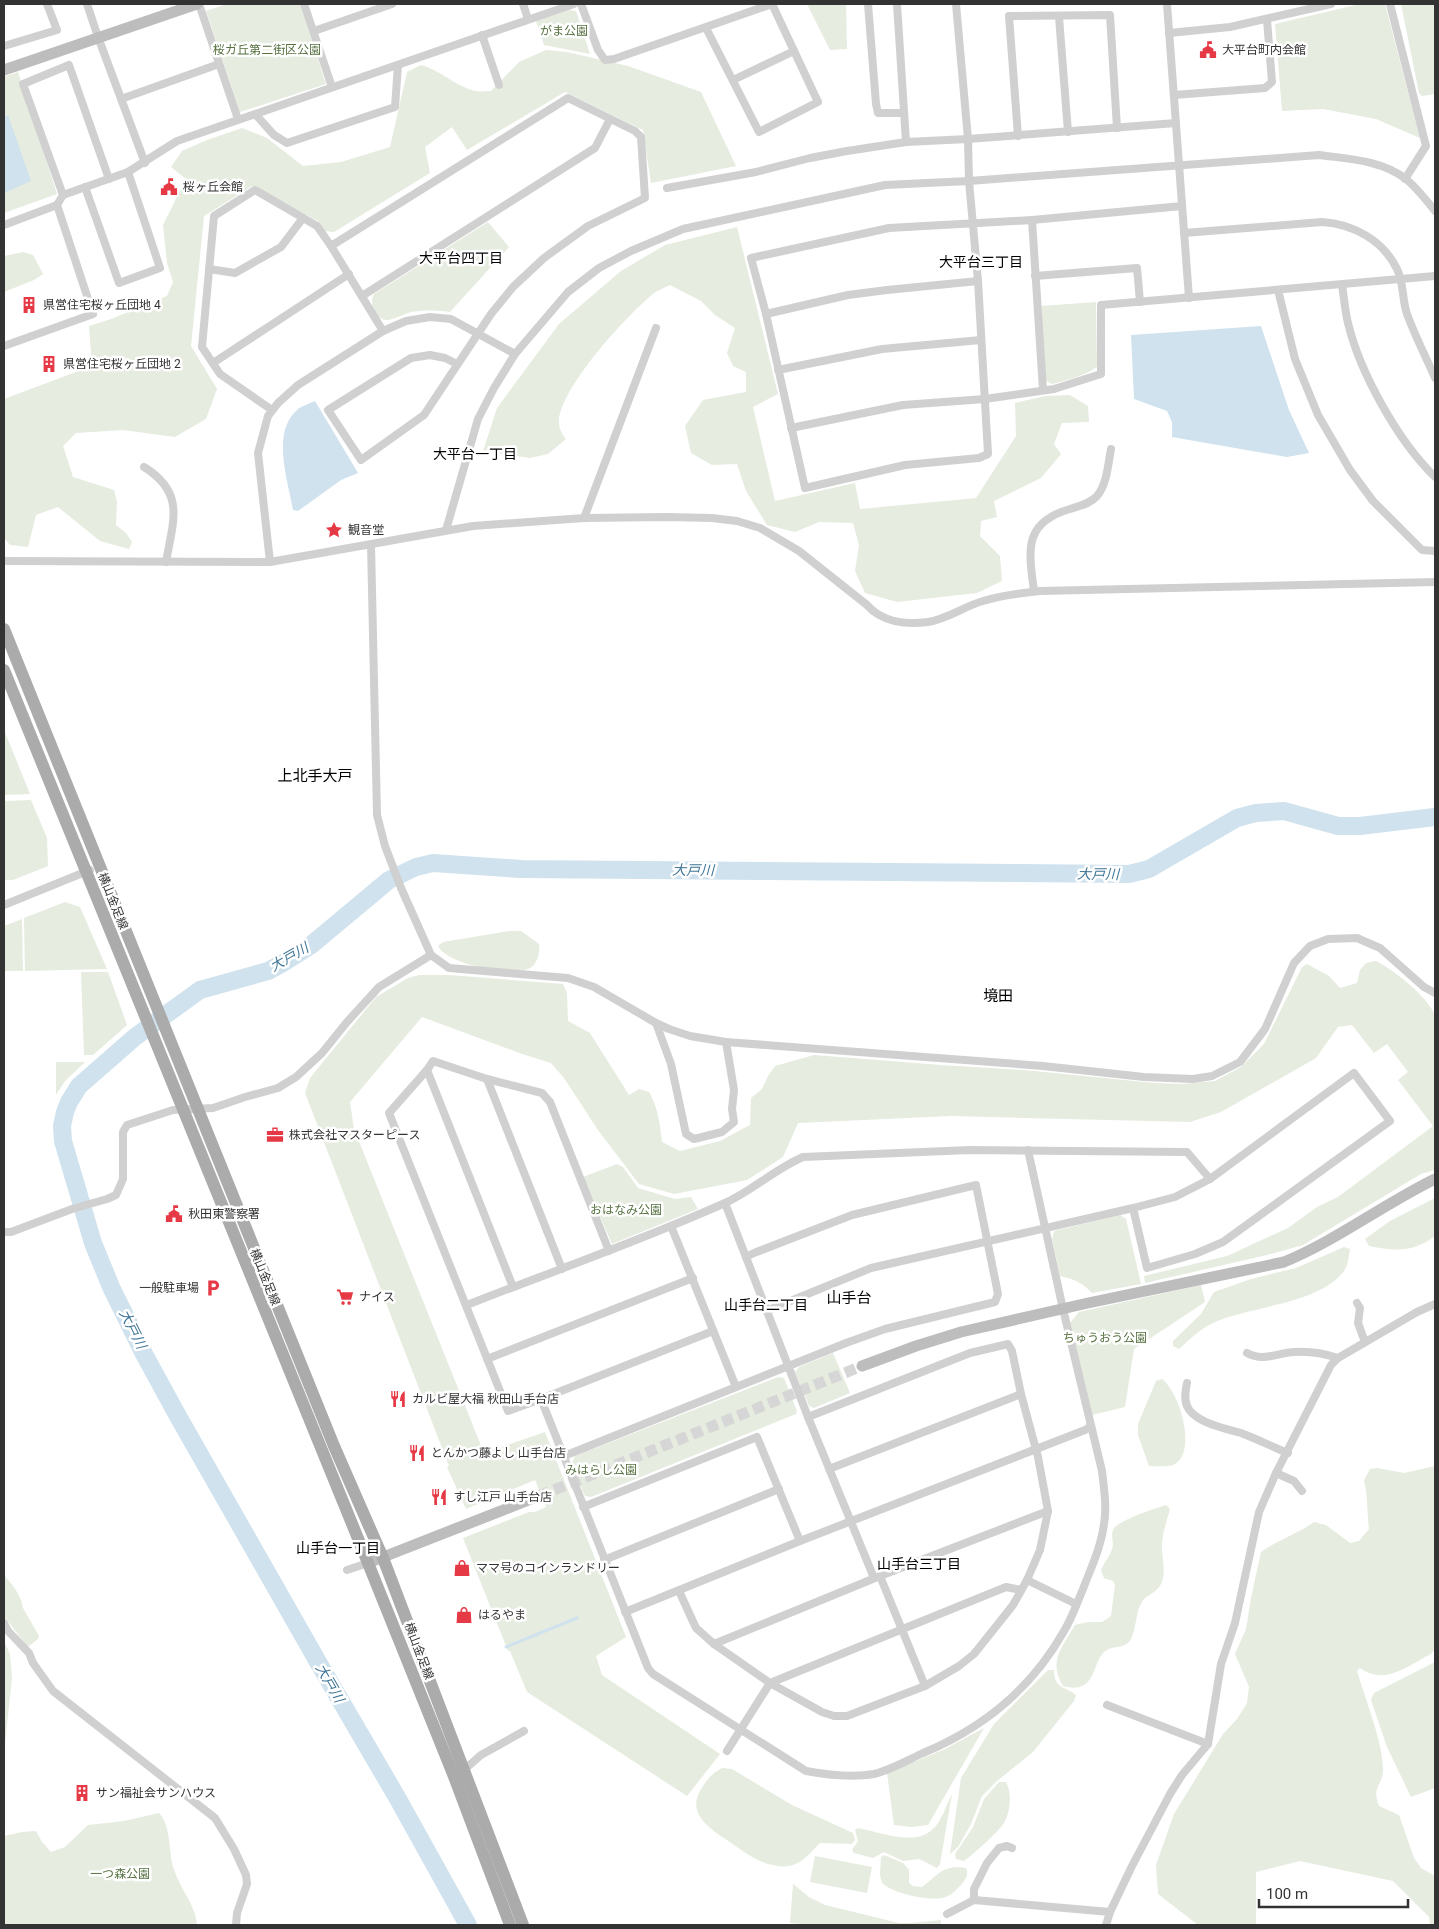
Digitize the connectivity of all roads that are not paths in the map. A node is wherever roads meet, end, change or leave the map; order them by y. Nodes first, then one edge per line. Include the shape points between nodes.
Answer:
1 (47, 4) edge
2 (87, 4) edge
3 (198, 4) edge
4 (304, 4) edge
5 (392, 4) edge
6 (522, 4) edge
7 (574, 4) edge
8 (581, 4) edge
9 (772, 4) edge
10 (868, 4) edge
11 (897, 4) edge
12 (956, 4) edge
13 (1167, 4) edge
14 (1331, 4) edge
15 (1390, 4) edge
16 (1059, 17) junction
17 (528, 19) junction
18 (1267, 20) junction
19 (706, 28) junction
20 (314, 31) junction
21 (1169, 33) junction
22 (482, 35) junction
23 (98, 37) junction
24 (4, 46) edge
25 (794, 51) junction
26 (219, 64) junction
27 (398, 65) junction
28 (4, 70) edge
29 (733, 80) junction
30 (499, 85) dead end
31 (332, 87) junction
32 (1174, 95) junction
33 (121, 99) junction
34 (904, 113) junction
35 (256, 115) junction
36 (238, 119) junction
37 (610, 119) junction
38 (1176, 123) junction
39 (1117, 128) junction
40 (1068, 132) junction
41 (1018, 136) junction
42 (968, 140) junction
43 (906, 142) junction
44 (145, 163) junction
45 (1179, 166) junction
46 (128, 172) junction
47 (109, 179) junction
48 (1406, 179) junction
49 (968, 181) junction
50 (85, 187) junction
51 (667, 188) dead end
52 (62, 195) junction
53 (57, 205) junction
54 (1182, 206) junction
55 (1435, 211) edge
56 (303, 218) junction
57 (1032, 220) junction
58 (972, 224) junction
59 (4, 225) edge
60 (1184, 233) junction
61 (331, 246) junction
62 (209, 269) junction
63 (349, 274) junction
64 (1035, 276) junction
65 (1435, 276) edge
66 (1400, 280) junction
67 (978, 281) junction
68 (1342, 285) junction
69 (1278, 290) junction
70 (362, 296) junction
71 (1189, 298) junction
72 (1140, 302) junction
73 (766, 314) junction
74 (656, 328) dead end
75 (383, 331) junction
76 (478, 333) junction
77 (981, 340) junction
78 (4, 346) edge
79 (515, 354) junction
80 (213, 363) junction
81 (457, 364) junction
82 (778, 370) junction
83 (1435, 378) edge
84 (1043, 390) junction
85 (985, 399) junction
86 (272, 410) junction
87 (791, 428) junction
88 (1111, 449) dead end
89 (144, 467) dead end
90 (1435, 477) edge
91 (584, 518) junction
92 (446, 530) junction
93 (371, 545) junction
94 (1435, 551) edge
95 (4, 561) edge
96 (166, 562) junction
97 (270, 562) junction
98 (1435, 582) edge
99 (1034, 592) junction
100 (4, 629) edge
101 (4, 670) edge
102 (99, 866) junction
103 (86, 871) junction
104 (4, 905) edge
105 (431, 955) junction
106 (1435, 993) edge
107 (656, 1023) junction
108 (160, 1034) junction
109 (726, 1042) junction
110 (427, 1070) junction
111 (486, 1079) junction
112 (184, 1110) junction
113 (198, 1110) junction
114 (1028, 1150) junction
115 (1435, 1178) edge
116 (1210, 1179) junction
117 (725, 1203) junction
118 (1133, 1208) junction
119 (671, 1226) junction
120 (1046, 1228) junction
121 (4, 1232) edge
122 (988, 1240) junction
123 (609, 1250) junction
124 (746, 1257) junction
125 (562, 1269) junction
126 (693, 1278) junction
127 (513, 1287) junction
128 (1357, 1302) dead end
129 (1435, 1304) edge
130 (466, 1305) junction
131 (1063, 1309) junction
132 (766, 1311) junction
133 (713, 1331) junction
134 (1365, 1342) junction
135 (1247, 1353) dead end
136 (1338, 1358) junction
137 (488, 1359) junction
138 (788, 1366) junction
139 (862, 1366) tunnel mouth
140 (1187, 1382) dead end
141 (736, 1387) junction
142 (1021, 1394) junction
143 (540, 1399) junction
144 (808, 1417) junction
145 (1091, 1426) junction
146 (1036, 1449) junction
147 (1288, 1453) junction
148 (564, 1456) junction
149 (829, 1469) junction
150 (1276, 1474) junction
151 (778, 1489) junction
152 (1302, 1491) dead end
153 (539, 1496) tunnel mouth
154 (583, 1507) junction
155 (1048, 1511) junction
156 (851, 1522) junction
157 (800, 1541) junction
158 (383, 1558) junction
159 (604, 1560) junction
160 (368, 1563) junction
161 (347, 1570) dead end
162 (877, 1577) junction
163 (1027, 1580) junction
164 (679, 1590) junction
165 (1021, 1590) junction
166 (1076, 1604) junction
167 (625, 1612) junction
168 (4, 1623) edge
169 (902, 1629) junction
170 (714, 1644) junction
171 (770, 1683) junction
172 (925, 1686) junction
173 (1107, 1705) dead end
174 (741, 1730) junction
175 (524, 1731) dead end
176 (1208, 1744) junction
177 (727, 1751) dead end
178 (465, 1769) junction
179 (1012, 1848) dead end
180 (974, 1900) junction
181 (1110, 1912) junction
182 (947, 1914) dead end
183 (236, 1925) edge
184 (510, 1925) edge
185 (523, 1925) edge
186 (1106, 1925) edge

1 - 24 street via 57,30
2 - 23 street
3 - 23 street
3 - 26 street
4 - 20 street
5 - 20 street
6 - 17 street
7 - 17 street
8 - 19 street via 605,60
9 - 19 street
9 - 25 street
10 - 34 street via 878,113
11 - 34 street
12 - 42 street
13 - 21 street
14 - 18 street
15 - 48 street via 1426,146
16 - 39 street via 1110,15
16 - 40 street
16 - 41 street via 1009,16
17 - 22 street
18 - 21 street
18 - 32 street via 1272,82 1265,88
19 - 29 street
20 - 31 street
21 - 32 street
22 - 27 street
22 - 30 street
23 - 28 street
23 - 33 street
25 - 29 street
25 - 29 street via 818,102 759,132
26 - 33 street
26 - 36 street
27 - 31 street
27 - 35 street via 395,107 287,143 274,135
31 - 35 street
32 - 38 street
33 - 44 street
34 - 43 street
35 - 36 street
36 - 44 street via 178,141
37 - 61 street via 568,98
37 - 70 street via 595,148
37 - 76 street via 641,137 645,198 588,226 544,258 513,287
38 - 39 street
38 - 45 street
39 - 40 street
40 - 41 street
41 - 42 street
42 - 43 street
42 - 49 street
43 - 51 street via 847,150 756,172
44 - 46 street
45 - 48 street via 1319,155 1365,161
45 - 49 street
45 - 54 street
46 - 47 street
46 - 50 street via 160,268 119,283
47 - 50 street
47 - 52 street via 70,65 23,84
48 - 55 street
49 - 58 street
49 - 79 street via 885,185 683,229 599,268 568,292
50 - 52 street
52 - 53 street
53 - 59 street
53 - 78 street via 93,314
54 - 57 street
54 - 60 street
56 - 61 street via 317,226
56 - 62 street via 281,247 235,273
56 - 62 street via 255,190 214,216
57 - 58 street
57 - 64 street
58 - 67 street
58 - 73 street via 889,228 752,258
60 - 66 street via 1340,223 1361,232 1388,254
60 - 71 street
61 - 63 street
62 - 80 street via 202,347
63 - 70 street
63 - 80 street
64 - 72 street via 1138,268
64 - 84 street
65 - 66 street
66 - 68 street
66 - 83 street via 1407,313
67 - 73 street via 848,296
67 - 77 street
68 - 69 street
68 - 90 street via 1348,323 1364,369 1390,418
69 - 71 street
69 - 94 street via 1295,359 1318,415 1350,470 1373,500 1422,550
70 - 75 street
71 - 72 street
72 - 84 street via 1102,305 1101,374
73 - 82 street
74 - 91 street
75 - 76 street via 406,321 430,317 451,319
75 - 86 street via 298,385
76 - 79 street
76 - 81 street
77 - 82 street via 882,349
77 - 85 street
79 - 92 street via 478,419
80 - 86 street via 220,374
81 - 81 street via 424,415 361,460 328,410 411,358 430,355
82 - 87 street
84 - 85 street
85 - 87 street via 903,405
85 - 87 street via 988,454 979,458 905,465 805,488
86 - 97 street via 258,453
88 - 99 street via 1103,487 1096,498 1047,518 1030,544
89 - 96 street via 169,489 173,502 174,516
91 - 92 street
91 - 99 street via 712,518 760,528 800,552 874,613 889,620 929,622 981,601
92 - 93 street
93 - 97 street
93 - 105 street via 377,815 401,888
95 - 96 street
96 - 97 street
98 - 99 street
100 - 102 main road, 横山金足線
101 - 103 main road, 横山金足線
102 - 103 street
102 - 108 main road, 横山金足線 via 156,1008
103 - 104 street
103 - 108 main road, 横山金足線 via 146,1016
105 - 107 street via 449,968 568,978 594,987
105 - 113 street via 380,987 322,1053 296,1077 278,1088
106 - 109 street via 1380,948 1357,938 1328,939 1310,946 1294,963 1266,1029 1240,1062 1212,1076 1192,1079
107 - 109 street via 690,1036
107 - 109 street via 671,1064 686,1134 694,1139 722,1132 734,1122 734,1090
108 - 112 main road, 横山金足線
108 - 113 main road, 横山金足線
110 - 111 street via 433,1062
110 - 127 street
110 - 130 street via 389,1113
111 - 123 street via 542,1093 550,1102
111 - 125 street
112 - 113 street
112 - 121 street via 173,1110 127,1125 123,1132 123,1179 116,1195
112 - 160 main road, 横山金足線
113 - 158 main road, 横山金足線 via 330,1437
114 - 116 street via 1188,1152
114 - 117 street via 803,1157 786,1164
114 - 120 street
115 - 131 street via 1312,1250 1284,1262
116 - 118 street via 1175,1197
116 - 118 street via 1354,1073 1390,1121 1223,1242 1195,1254 1147,1268
117 - 119 street
117 - 124 street
118 - 120 street
119 - 123 street
119 - 126 street
120 - 122 street
120 - 131 street
122 - 124 street via 976,1185 852,1215
122 - 132 street via 871,1268
122 - 138 street via 998,1294 995,1302 884,1329
123 - 125 street
124 - 132 street
125 - 127 street
126 - 133 street
126 - 137 street
127 - 130 street
128 - 134 street via 1360,1308 1358,1323
129 - 134 street
130 - 137 street
131 - 139 street via 948,1336
131 - 145 street
132 - 138 street
133 - 141 street
133 - 143 street
134 - 136 street
135 - 136 street via 1256,1358 1293,1352 1322,1352
136 - 147 street via 1331,1365
137 - 143 street via 508,1411
138 - 141 street
138 - 144 street
140 - 147 street via 1186,1403 1191,1412 1212,1424
141 - 148 street
142 - 144 street via 1008,1344 970,1353
142 - 146 street
142 - 149 street
143 - 148 street
144 - 149 street
145 - 146 street
145 - 166 street via 1102,1471 1104,1524 1096,1558
146 - 155 street
146 - 156 street
147 - 150 street
148 - 154 street
149 - 156 street
150 - 152 street via 1294,1481
150 - 176 street via 1260,1512 1236,1623 1224,1652
151 - 154 street via 757,1437
151 - 157 street
151 - 159 street
153 - 158 street
154 - 159 street
155 - 162 street
155 - 163 street via 1040,1550
156 - 157 street
156 - 162 street
157 - 164 street
158 - 160 street
158 - 178 main road, 横山金足線
159 - 167 street
160 - 161 street
160 - 184 main road, 横山金足線
162 - 169 street
162 - 170 street
163 - 165 street
163 - 166 street
164 - 167 street
164 - 170 street via 696,1628
165 - 169 street via 1006,1587
165 - 172 street via 974,1654
166 - 174 street via 1065,1630 1037,1672 987,1719 946,1744 876,1773 858,1776 806,1771
167 - 174 street via 653,1674
168 - 183 street via 29,1653 53,1691 215,1818 246,1875 247,1884
169 - 171 street
169 - 172 street
170 - 171 street
171 - 172 street via 834,1716 847,1716
171 - 174 street
173 - 176 street
174 - 177 street
175 - 178 street via 481,1755
176 - 181 street via 1170,1794
178 - 185 main road, 横山金足線
179 - 180 street via 999,1848 987,1863 974,1889
180 - 181 street
180 - 182 street
181 - 186 street

